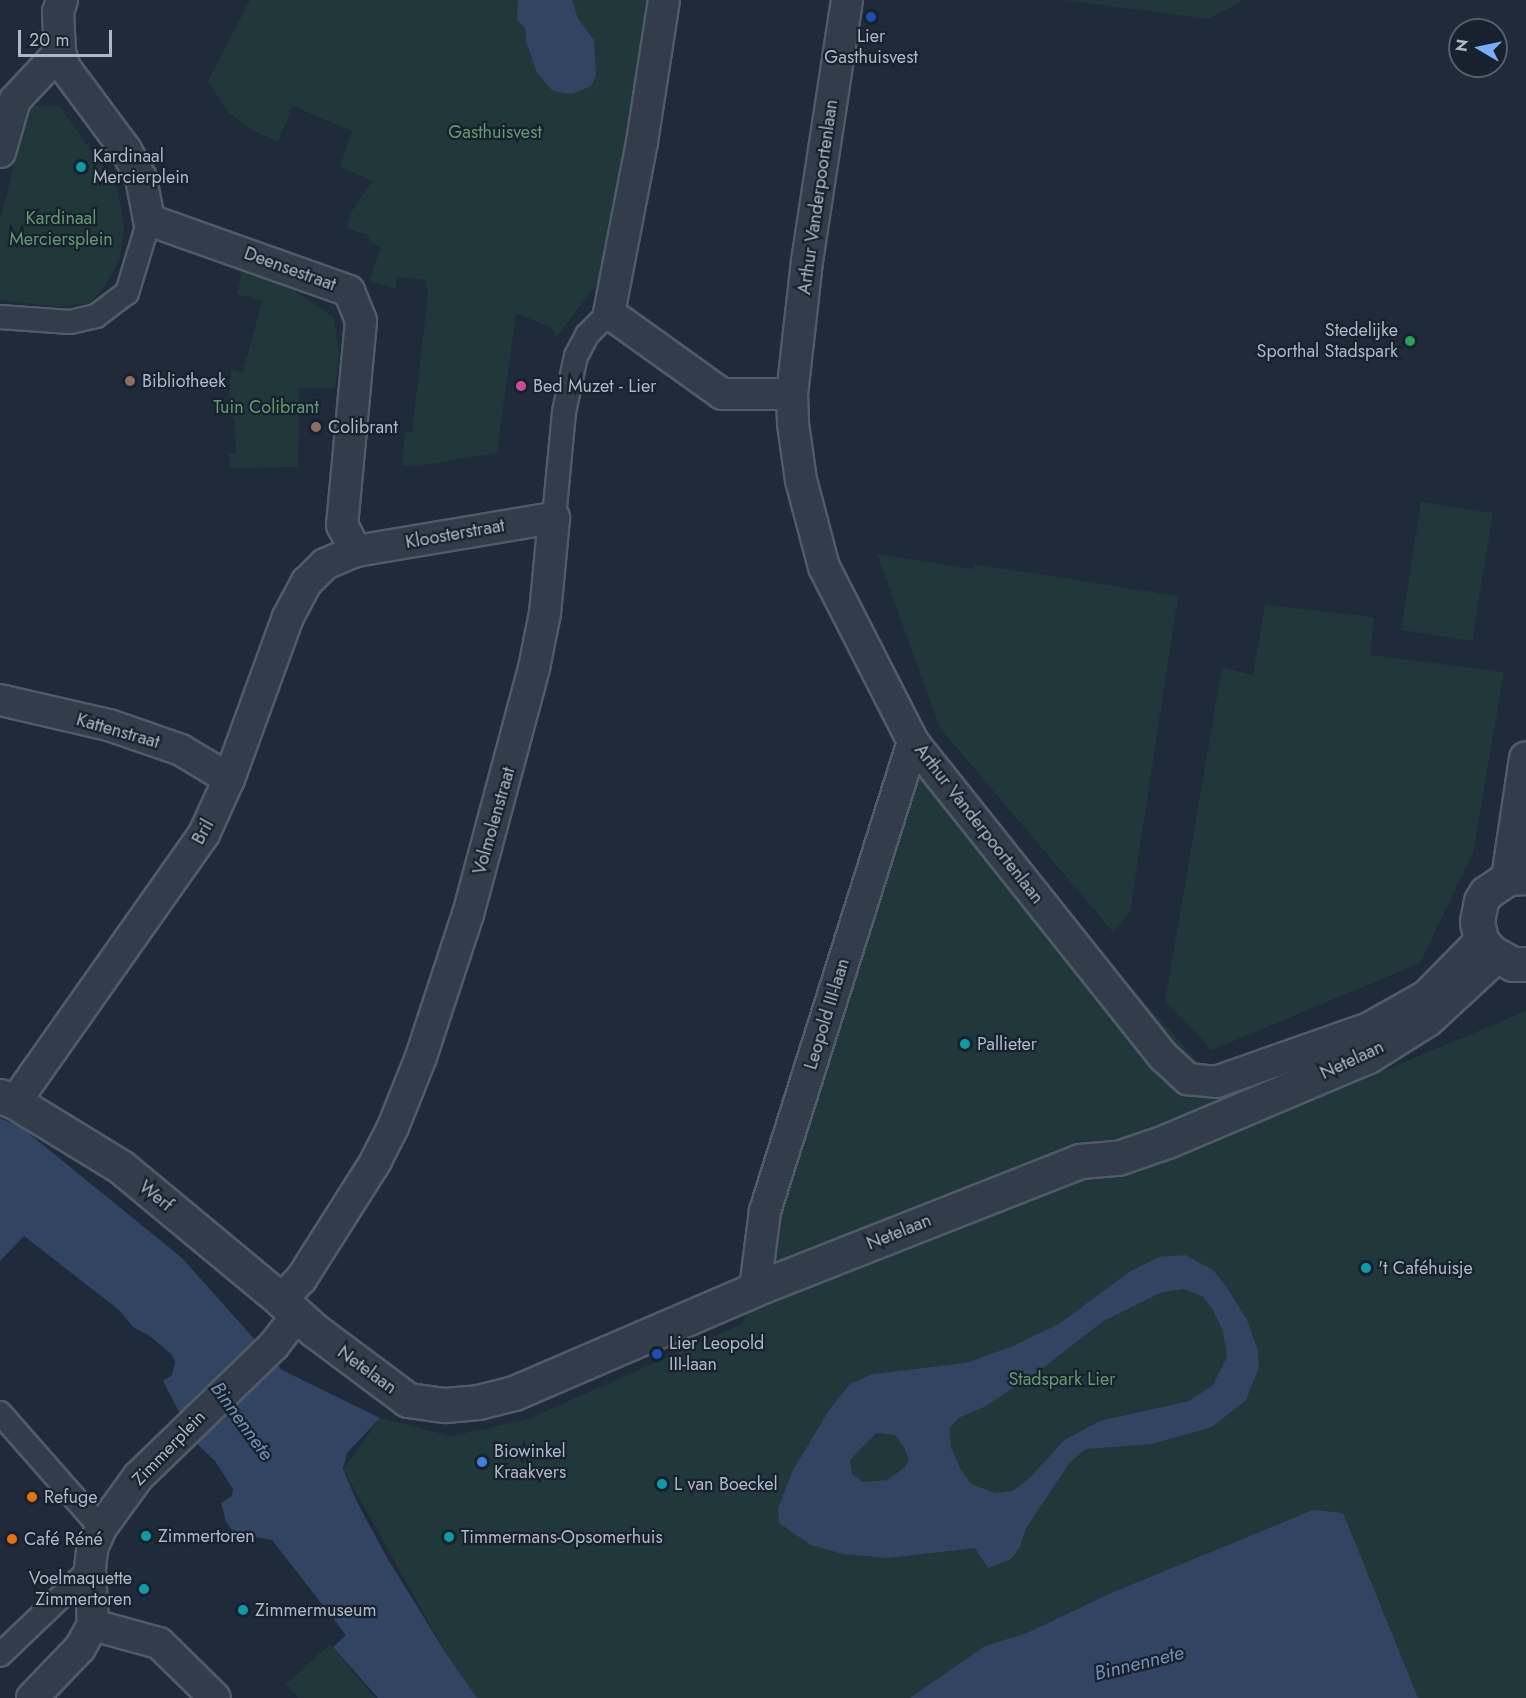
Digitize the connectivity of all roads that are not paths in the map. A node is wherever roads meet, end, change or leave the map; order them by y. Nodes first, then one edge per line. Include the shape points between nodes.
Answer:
1 (62, 0) edge
2 (664, 0) edge
3 (847, 0) edge
4 (60, 52) junction
5 (0, 152) edge
6 (149, 220) junction
7 (609, 313) junction
8 (0, 316) edge
9 (792, 394) junction
10 (554, 518) junction
11 (356, 551) junction
12 (0, 700) edge
13 (913, 742) junction
14 (1526, 758) edge
15 (229, 779) junction
16 (1517, 877) edge
17 (1488, 948) junction
18 (1526, 964) edge
19 (1164, 1057) joint
20 (8, 1099) edge
21 (756, 1289) junction
22 (282, 1326) junction
23 (0, 1413) edge
24 (102, 1528) junction
25 (90, 1569) junction
26 (93, 1625) junction
27 (0, 1655) edge
28 (32, 1698) edge
29 (215, 1698) edge

1 - 4 street via 58,12
2 - 7 street
3 - 9 street, Arthur Vanderpoortenlaan via 807,261
4 - 5 street via 15,100
4 - 6 street via 65,68 102,116 141,178
6 - 8 street via 127,293 96,316 70,322
6 - 11 street, Deensestraat via 349,291 361,321 342,525
7 - 9 street via 722,394
7 - 10 street, Volmolenstraat via 587,335 576,356 564,412
9 - 13 street, Arthur Vanderpoortenlaan via 801,480 824,567
10 - 11 street, Kloosterstraat
10 - 22 street, Volmolenstraat via 544,613 531,679 468,914 421,1057 376,1161 301,1279
11 - 15 street, Bril via 325,564 307,582 288,617
12 - 15 street, Kattenstraat via 109,725 181,750
13 - 19 street, Arthur Vanderpoortenlaan
13 - 21 street, Leopold III-laan via 765,1211
14 - 16 street
15 - 20 street, Bril via 204,834
16 - 17 street via 1498,883 1481,901 1477,922
17 - 18 street via 1513,964
17 - 19 street, Netelaan via 1426,996 1369,1028 1280,1062 1216,1082 1188,1079
17 - 21 street, Netelaan via 1427,1019 1368,1056 1167,1141 1118,1158 1080,1161
20 - 22 street, Werf via 121,1167
21 - 22 street, Netelaan via 514,1393 445,1405 408,1400 369,1373
22 - 24 street, Zimmerplein via 138,1477
23 - 24 street
24 - 25 street, Zimmerplein via 92,1549
25 - 26 street, Zimmerplein
25 - 27 street
26 - 28 street via 80,1648
26 - 29 street via 159,1643

